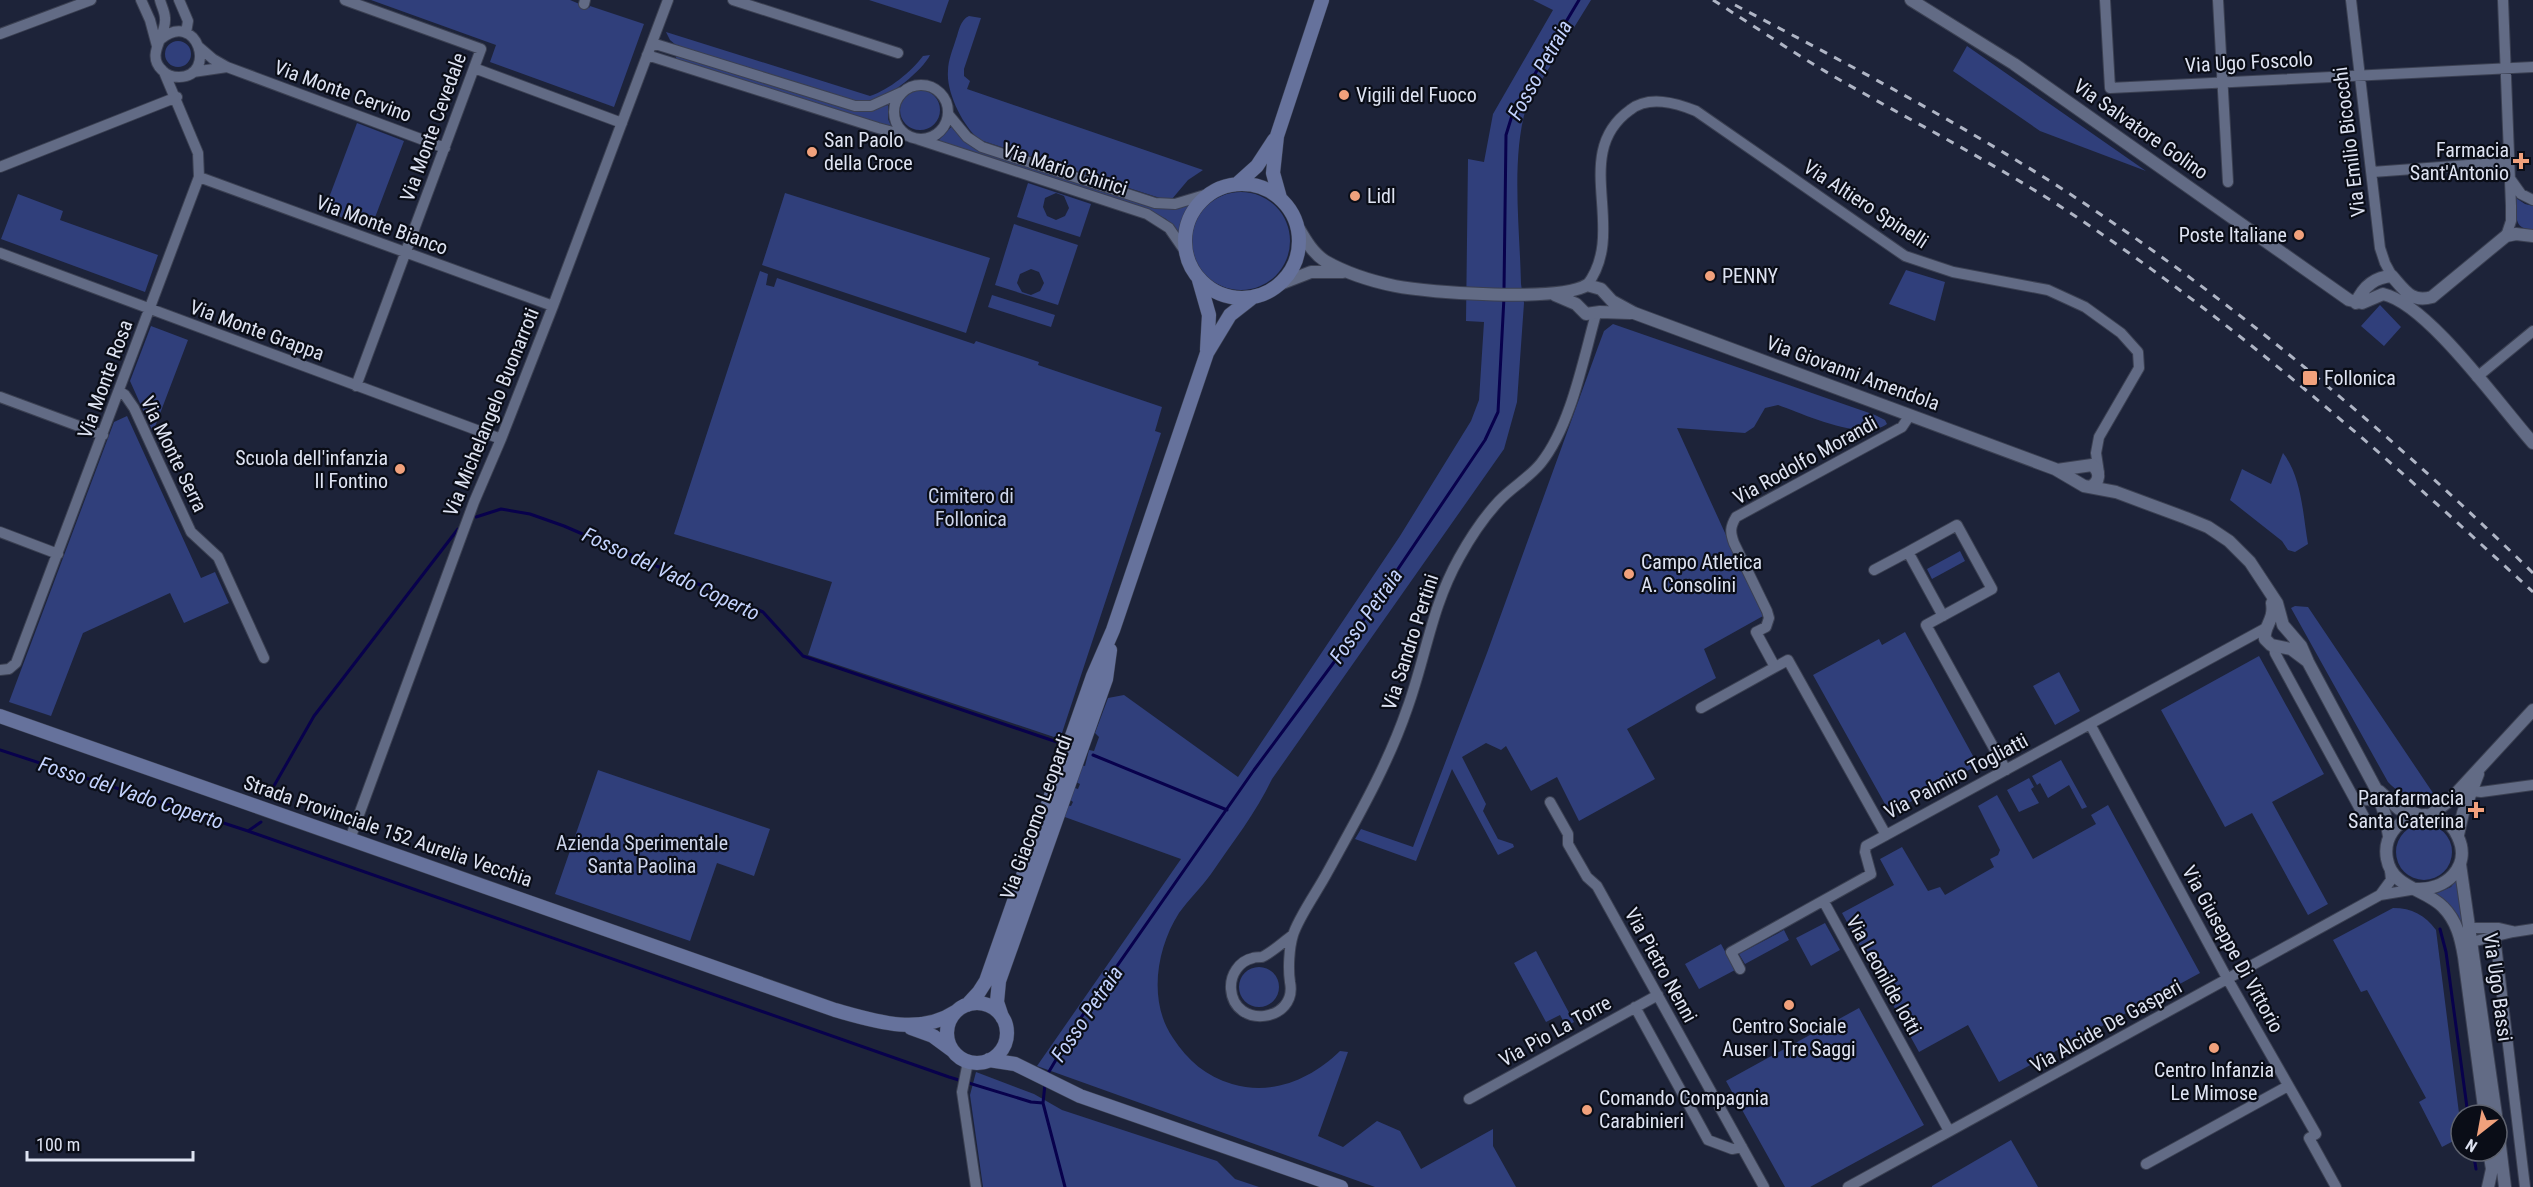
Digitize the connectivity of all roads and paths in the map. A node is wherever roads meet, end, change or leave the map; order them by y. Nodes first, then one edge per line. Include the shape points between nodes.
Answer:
1 (91, 0) edge
2 (141, 0) edge
3 (160, 0) edge
4 (179, 0) edge
5 (345, 0) edge
6 (668, 0) edge
7 (733, 0) edge
8 (1322, 0) edge
9 (1911, 0) edge
10 (2105, 0) edge
11 (2218, 0) edge
12 (2351, 0) edge
13 (2503, 0) edge
14 (183, 11) junction
15 (165, 18) junction
16 (150, 20) junction
17 (182, 33) junction
18 (0, 34) edge
19 (159, 43) junction
20 (652, 43) junction
21 (199, 47) junction
22 (898, 53) dead end
23 (647, 55) junction
24 (227, 67) junction
25 (2533, 67) edge
26 (474, 68) junction
27 (2506, 68) junction
28 (164, 72) junction
29 (188, 74) junction
30 (2361, 75) junction
31 (2221, 81) junction
32 (902, 92) junction
33 (177, 97) junction
34 (948, 114) junction
35 (621, 123) junction
36 (1277, 136) junction
37 (913, 137) junction
38 (445, 148) junction
39 (2510, 162) junction
40 (0, 167) edge
41 (2372, 172) junction
42 (199, 177) junction
43 (2511, 180) junction
44 (2228, 182) dead end
45 (1237, 184) junction
46 (1208, 194) junction
47 (1280, 198) junction
48 (2533, 200) edge
49 (1299, 229) junction
50 (2506, 236) junction
51 (2533, 236) edge
52 (0, 253) edge
53 (406, 254) junction
54 (1187, 254) junction
55 (1350, 273) junction
56 (1197, 276) junction
57 (2392, 276) junction
58 (1280, 284) junction
59 (1583, 287) junction
60 (1551, 294) junction
61 (1605, 295) junction
62 (2385, 295) junction
63 (1253, 297) junction
64 (2432, 297) junction
65 (2358, 299) junction
66 (553, 306) junction
67 (1578, 308) junction
68 (149, 310) junction
69 (1598, 313) junction
70 (1634, 313) junction
71 (2435, 328) junction
72 (2533, 331) edge
73 (1590, 342) junction
74 (1207, 353) junction
75 (2477, 377) junction
76 (356, 386) junction
77 (119, 391) junction
78 (0, 397) edge
79 (1910, 416) junction
80 (2518, 427) junction
81 (2533, 434) edge
82 (103, 435) junction
83 (501, 439) junction
84 (2533, 443) edge
85 (2081, 467) junction
86 (2057, 470) junction
87 (2099, 474) junction
88 (2085, 486) junction
89 (2116, 492) junction
90 (0, 532) edge
91 (1908, 552) junction
92 (58, 554) junction
93 (1874, 570) dead end
94 (2272, 596) junction
95 (1943, 616) junction
96 (2268, 626) junction
97 (2285, 629) junction
98 (1113, 630) junction
99 (2246, 640) junction
100 (2274, 645) junction
101 (264, 658) dead end
102 (2308, 662) junction
103 (1775, 667) junction
104 (5, 670) edge
105 (1701, 708) dead end
106 (2533, 710) edge
107 (0, 716) edge
108 (2090, 724) junction
109 (2481, 768) junction
110 (2006, 770) junction
111 (2533, 785) edge
112 (2376, 789) junction
113 (2472, 790) junction
114 (2355, 798) junction
115 (1550, 802) dead end
116 (2381, 802) junction
117 (2424, 815) junction
118 (2367, 822) dead end
119 (1886, 835) junction
120 (2458, 835) junction
121 (2389, 836) junction
122 (350, 839) junction
123 (2460, 864) junction
124 (2391, 870) junction
125 (2416, 889) junction
126 (2380, 895) junction
127 (1824, 902) junction
128 (2469, 928) junction
129 (2533, 929) edge
130 (2512, 932) junction
131 (1293, 935) junction
132 (2495, 936) junction
133 (2467, 944) junction
134 (1740, 969) dead end
135 (2227, 978) junction
136 (1658, 994) junction
137 (1635, 1007) junction
138 (961, 1008) junction
139 (1002, 1017) junction
140 (900, 1025) junction
141 (1007, 1034) junction
142 (954, 1052) junction
143 (989, 1060) junction
144 (967, 1066) junction
145 (1034, 1074) junction
146 (2289, 1086) junction
147 (1469, 1100) dead end
148 (2484, 1103) edge
149 (2494, 1103) edge
150 (1949, 1131) junction
151 (1742, 1148) junction
152 (2491, 1163) edge
153 (2502, 1163) edge
154 (2146, 1164) dead end
155 (976, 1187) edge
156 (1341, 1187) edge
157 (1764, 1187) edge
158 (1848, 1187) edge
159 (2336, 1187) edge
160 (2488, 1187) edge
161 (2505, 1187) edge
162 (2525, 1187) edge

1 - 18 street
2 - 16 street
3 - 15 street, Via Monte Rosa
4 - 14 street
5 - 26 street, Via Monte Cevedale via 481,49
6 - 20 street, Via Michelangelo Buonarroti
7 - 22 street
8 - 36 main road
9 - 65 street, Via Salvatore Golino via 2024,70 2344,296
10 - 31 street, Via Ugo Foscolo via 2110,88
11 - 31 street
12 - 30 street, Via Emilio Bicocchi
13 - 27 street
14 - 15 street
14 - 17 street via 188,24
15 - 16 street
15 - 17 street, Via Monte Rosa
15 - 19 street, Via Monte Rosa
16 - 19 street
17 - 19 street via 171,33
17 - 21 street, Via Monte Rosa
19 - 28 street, Via Monte Rosa via 157,62
20 - 23 street, Via Michelangelo Buonarroti
20 - 32 street, Via Mario Chirici via 855,106 871,106
21 - 24 street, Via Monte Cervino
21 - 29 street via 200,60
23 - 35 street, Via Michelangelo Buonarroti
23 - 37 street, Via Mario Chirici
24 - 29 street, Via Monte Cervino
24 - 38 street, Via Monte Cervino
25 - 27 street, Via Ugo Foscolo
26 - 35 street
26 - 38 street, Via Monte Cevedale
27 - 30 street, Via Ugo Foscolo
27 - 39 street
28 - 29 street via 173,76
28 - 33 street, Via Monte Rosa
29 - 33 street
30 - 31 street, Via Ugo Foscolo
30 - 41 street, Via Emilio Bicocchi
31 - 44 street
32 - 34 street, Via Mario Chirici via 916,85 933,87 946,99
32 - 37 street via 896,100 894,115 897,125
33 - 40 street
33 - 42 street, Via Monte Rosa via 198,153
34 - 37 street via 938,133 928,138
34 - 46 street, Via Mario Chirici via 967,138 982,147 1155,202 1175,204
35 - 66 street, Via Michelangelo Buonarroti
36 - 45 main road via 1257,166
36 - 47 main road via 1273,173
37 - 54 street, Via Mario Chirici via 1147,214 1168,228
38 - 53 street, Via Monte Cevedale
39 - 41 street
39 - 43 street
41 - 57 street, Via Emilio Bicocchi via 2380,248
42 - 53 street, Via Monte Bianco
42 - 68 street, Via Monte Rosa
43 - 48 street via 2521,194
43 - 50 street via 2511,221
45 - 46 main road
45 - 47 main road via 1260,186
46 - 54 main road, Via Giacomo Leopardi via 1189,221 1185,237
47 - 49 main road
49 - 55 street, Via Giovanni Amendola via 1319,256
49 - 58 main road via 1296,261
50 - 51 street
50 - 64 street
52 - 68 street, Via Monte Grappa
53 - 66 street, Via Monte Bianco
53 - 76 street, Via Monte Cevedale
54 - 56 main road, Via Giacomo Leopardi
55 - 58 street, Via Giovanni Amendola via 1311,272
55 - 60 street, Via Giovanni Amendola via 1406,288
56 - 63 main road, Via Giacomo Leopardi via 1222,294
56 - 74 main road, Via Giacomo Leopardi via 1209,315
57 - 62 street via 2392,286
57 - 64 street via 2415,299
57 - 65 street via 2380,278
58 - 63 main road, Via Giacomo Leopardi
59 - 60 street, Via Giovanni Amendola
59 - 61 street, Via Giovanni Amendola via 1597,286
59 - 67 street via 1576,297
59 - 87 street, Via Altiero Spinelli via 1599,266 1604,239 1601,153 1608,133 1618,118 1643,103 1665,102 1686,107 1905,255 1940,269 2048,290 2085,307 2121,333 2138,352 2139,368 2099,437
60 - 67 street, Via Giovanni Amendola
61 - 69 street via 1606,304
61 - 70 street, Via Giovanni Amendola
62 - 65 street
62 - 71 street via 2403,301
63 - 74 main road, Via Giacomo Leopardi via 1230,315
64 - 71 street via 2428,309
66 - 83 street, Via Michelangelo Buonarroti
67 - 69 street, Via Giovanni Amendola via 1586,314
67 - 73 street
68 - 76 street, Via Monte Grappa
68 - 77 street, Via Monte Rosa
69 - 70 street, Via Giovanni Amendola
69 - 73 street, Via Sandro Pertini
70 - 79 street, Via Giovanni Amendola
71 - 75 street
72 - 75 street
73 - 131 street, Via Sandro Pertini via 1550,449 1535,469 1489,512 1451,573 1394,742
74 - 98 main road, Via Giacomo Leopardi
75 - 80 street
76 - 83 street, Via Monte Grappa
77 - 82 street, Via Monte Rosa
77 - 101 street, Via Monte Serra via 134,408 191,532 218,557
78 - 82 street
79 - 86 street, Via Giovanni Amendola
79 - 103 street, Via Rodolfo Morandi via 1902,428 1736,517 1732,523 1730,533 1767,611 1766,627 1756,632
80 - 81 street
80 - 84 street
82 - 92 street, Via Monte Rosa
83 - 122 street, Via Michelangelo Buonarroti via 474,502
85 - 86 street, Via Giovanni Amendola
85 - 87 street, Via Giovanni Amendola via 2092,465
85 - 88 street via 2076,476
86 - 88 street, Via Giovanni Amendola
87 - 88 street via 2098,481
87 - 89 street, Via Giovanni Amendola
88 - 89 street, Via Giovanni Amendola
89 - 94 street, Via Giovanni Amendola via 2217,533 2250,562
90 - 92 street
91 - 93 street
91 - 95 street
91 - 95 street via 1957,525 1992,589
92 - 104 street, Via Monte Rosa via 16,663
94 - 96 street via 2273,615
94 - 97 street, Via Giovanni Amendola
95 - 110 street via 1926,625
96 - 97 street via 2276,623
96 - 99 street, Via Palmiro Togliatti
96 - 100 street via 2265,636
97 - 100 street via 2286,641
97 - 102 street, Via Giovanni Amendola via 2301,646
98 - 138 main road, Via Giacomo Leopardi via 1093,676 986,981 979,993
98 - 139 main road, Via Giacomo Leopardi via 1106,679 999,981
99 - 100 street
99 - 108 street, Via Palmiro Togliatti
100 - 102 street via 2292,650
100 - 114 street
102 - 112 street, Via Giovanni Amendola
103 - 105 street
103 - 119 street via 1788,660
106 - 109 street, Via Ugo Bassi
107 - 122 main road, Strada Provinciale 152 Aurelia Vecchia
108 - 110 street, Via Palmiro Togliatti
108 - 135 street, Via Giuseppe Di Vittorio
109 - 113 street, Via Ugo Bassi
109 - 117 street, Via Ugo Bassi via 2449,801
110 - 119 street, Via Palmiro Togliatti
111 - 113 street
112 - 116 street, Via Giovanni Amendola
112 - 117 street, Via Giovanni Amendola via 2399,809
113 - 120 street, Via Ugo Bassi
114 - 116 street
114 - 118 street
115 - 136 street, Via Pietro Nenni via 1568,834 1568,844 1587,877 1597,886
116 - 121 street, Via Giovanni Amendola
117 - 120 street via 2451,826
117 - 121 street, Via Ugo Bassi via 2401,822
119 - 127 street, Via Palmiro Togliatti via 1866,846 1871,874
120 - 123 street, Via Ugo Bassi
121 - 124 street via 2386,848
122 - 140 main road, Strada Provinciale 152 Aurelia Vecchia via 821,1005
123 - 125 street via 2447,882 2437,888
123 - 128 street, Via Ugo Bassi
124 - 125 street, Via Ugo Bassi via 2398,880
124 - 126 street via 2388,886
125 - 126 street, Via Alcide De Gasperi
125 - 133 street, Via Ugo Bassi via 2437,901 2450,915
126 - 135 street, Via Alcide De Gasperi
127 - 134 street, Via Palmiro Togliatti via 1731,952
127 - 150 street, Via Leonilde Iotti
128 - 130 street
128 - 133 street, Via Ugo Bassi
129 - 130 street
130 - 132 street
131 - 131 street, Via Sandro Pertini via 1237,969 1232,977 1232,996 1243,1012 1271,1016 1286,1005 1291,986
132 - 133 street
132 - 162 street
133 - 148 street, Via Ugo Bassi
133 - 149 street, Via Ugo Bassi
135 - 146 street, Via Giuseppe Di Vittorio
135 - 150 street, Via Alcide De Gasperi
136 - 137 street, Via Pio La Torre
136 - 151 street, Via Pietro Nenni
137 - 147 street, Via Pio La Torre
137 - 151 street via 1708,1140 1732,1149
138 - 139 main road via 978,1003 990,1006
138 - 140 main road, Strada Provinciale 152 Aurelia Vecchia via 932,1023
138 - 142 main road via 947,1032
139 - 141 main road
140 - 142 main road, Strada Provinciale 152 Aurelia Vecchia via 933,1036
141 - 143 main road via 1003,1047
141 - 145 main road via 1016,1053
142 - 144 main road, Strada Provinciale 152 Aurelia Vecchia
143 - 144 main road
143 - 145 main road via 1005,1061
144 - 155 street via 962,1092
145 - 156 main road via 1069,1091
146 - 154 street
146 - 159 street, Via Giuseppe Di Vittorio via 2316,1134 2309,1138
150 - 158 street, Via Alcide De Gasperi
151 - 157 street, Via Pietro Nenni
152 - 160 street
153 - 161 street

